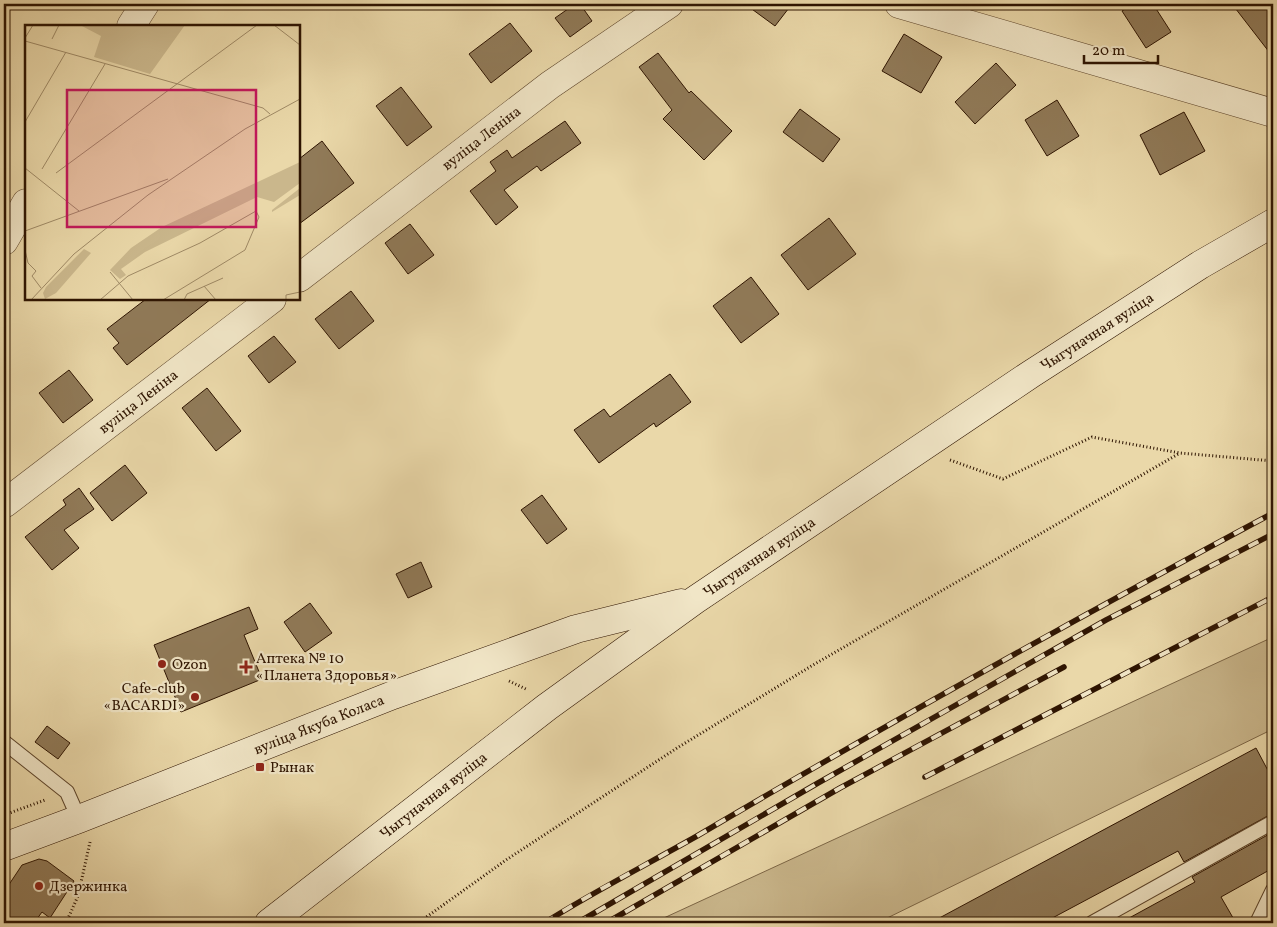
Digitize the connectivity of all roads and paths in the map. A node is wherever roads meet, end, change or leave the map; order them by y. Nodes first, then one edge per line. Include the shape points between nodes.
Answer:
1 (145, 4) edge
2 (670, 4) edge
3 (899, 4) edge
4 (132, 25) edge
5 (1273, 113) edge
6 (25, 205) edge
7 (1273, 223) edge
8 (4, 241) edge
9 (300, 277) edge
10 (271, 300) edge
11 (1180, 452) junction
12 (943, 458) dead end
13 (1273, 461) edge
14 (4, 504) edge
15 (695, 600) junction
16 (576, 629) junction
17 (600, 668) junction
18 (4, 742) edge
19 (67, 792) junction
20 (4, 815) edge
21 (1273, 822) edge
22 (86, 826) junction
23 (4, 847) edge
24 (1273, 890) edge
25 (66, 923) edge
26 (269, 923) edge
27 (418, 923) edge
28 (1092, 923) edge
29 (1257, 923) edge

1 - 4 street
2 - 9 street, вуліца Леніна via 550,85
3 - 5 street
6 - 8 street
7 - 15 street, Чыгуначная вуліца via 1200,265 1031,374
10 - 14 street, вуліца Леніна
11 - 12 path via 1092,437 1003,479
11 - 13 path
11 - 27 path via 677,748 506,860
15 - 16 street, вуліца Якуба Коласа
15 - 17 street, Чыгуначная вуліца
16 - 17 street
16 - 22 street, вуліца Якуба Коласа via 393,696
17 - 26 street, Чыгуначная вуліца
18 - 19 lane
19 - 20 path
19 - 22 lane
21 - 28 lane
22 - 23 street, вуліца Якуба Коласа
22 - 25 path via 78,896
24 - 29 lane

